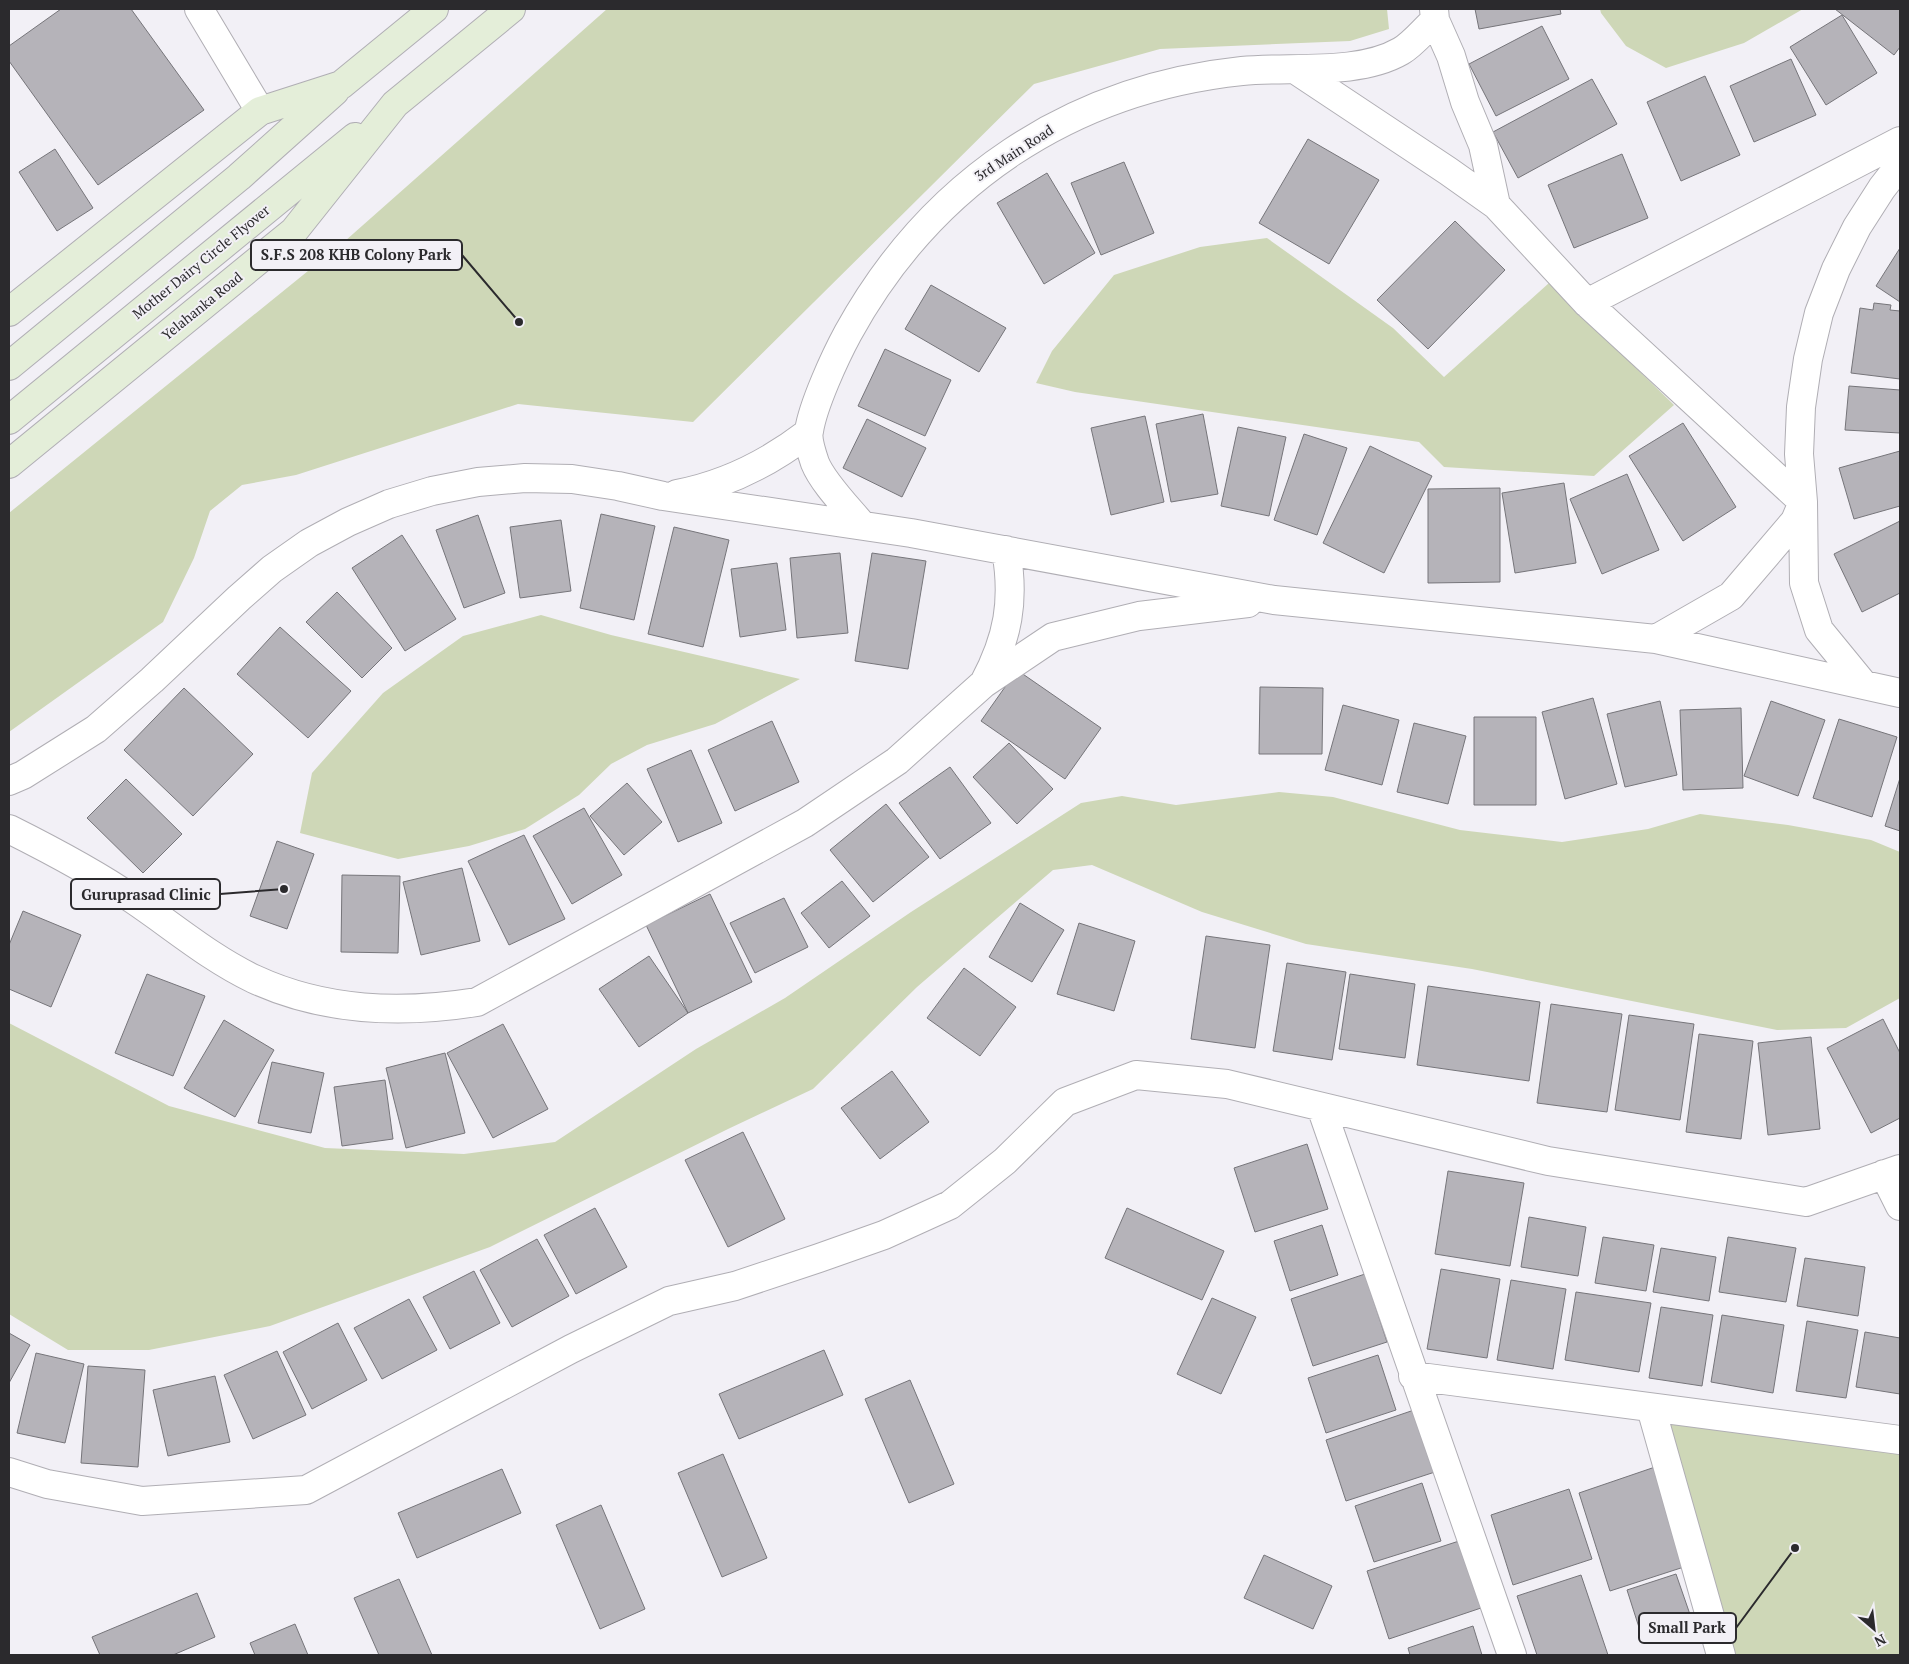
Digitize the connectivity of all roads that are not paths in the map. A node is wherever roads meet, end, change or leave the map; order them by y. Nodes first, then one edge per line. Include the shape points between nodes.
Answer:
1 (199, 9) edge
2 (434, 9) edge
3 (510, 9) edge
4 (1435, 14) edge
5 (1296, 70) junction
6 (341, 85) junction
7 (395, 104) junction
8 (260, 111) junction
9 (1900, 141) edge
10 (1900, 165) edge
11 (1496, 205) junction
12 (1587, 303) junction
13 (9, 312) edge
14 (9, 366) edge
15 (9, 420) edge
16 (808, 433) junction
17 (9, 464) edge
18 (663, 496) junction
19 (1803, 502) junction
20 (862, 525) junction
21 (1006, 550) junction
22 (1274, 600) junction
23 (1656, 639) junction
24 (983, 684) junction
25 (1864, 684) junction
26 (1900, 693) edge
27 (9, 780) edge
28 (9, 829) edge
29 (1321, 1107) junction
30 (1892, 1172) edge
31 (1900, 1206) edge
32 (1413, 1376) junction
33 (1651, 1408) junction
34 (1900, 1440) edge
35 (9, 1472) edge
36 (1512, 1655) edge
37 (1721, 1655) edge

1 - 8 street
2 - 6 main road
3 - 7 main road, Yelahanka Road
4 - 5 street, 3rd Main Road via 1401,51 1362,64
4 - 11 street via 1483,145
5 - 11 street
5 - 16 street, 3rd Main Road via 1244,71 1192,78 1141,90 1092,108 1001,158 922,226 892,263 864,303 842,344
6 - 8 main road
6 - 14 main road via 239,176
7 - 15 main road, Mother Dairy Circle Flyover
7 - 17 main road, Yelahanka Road via 294,231
8 - 13 main road
9 - 12 street
10 - 19 street via 1857,227 1836,269 1820,313 1808,359 1801,407 1799,454
11 - 12 street
12 - 19 street
16 - 18 street via 755,467 688,492
16 - 20 street via 816,464
18 - 20 street
18 - 27 street via 572,479 496,480 432,491 389,504 309,543 272,569 96,729 23,775
19 - 23 street via 1795,521 1731,596
19 - 25 street via 1804,583 1819,630
20 - 21 street
21 - 22 street
21 - 24 street via 1011,576 1007,627 998,656
22 - 23 street
22 - 24 street via 1139,616 1053,637
23 - 25 street
24 - 28 street via 897,761 805,823 477,1002 439,1008 362,1008 324,1002 255,979 192,943 133,899
25 - 26 street
29 - 30 street via 1548,1160 1806,1202
29 - 32 street
29 - 35 street via 1227,1084 1136,1075 1065,1102 1005,1160 950,1205 884,1235 819,1258 735,1286 669,1301 571,1349 306,1490 142,1501 48,1484
30 - 31 street
32 - 33 street
32 - 36 street
33 - 34 street
33 - 37 street

